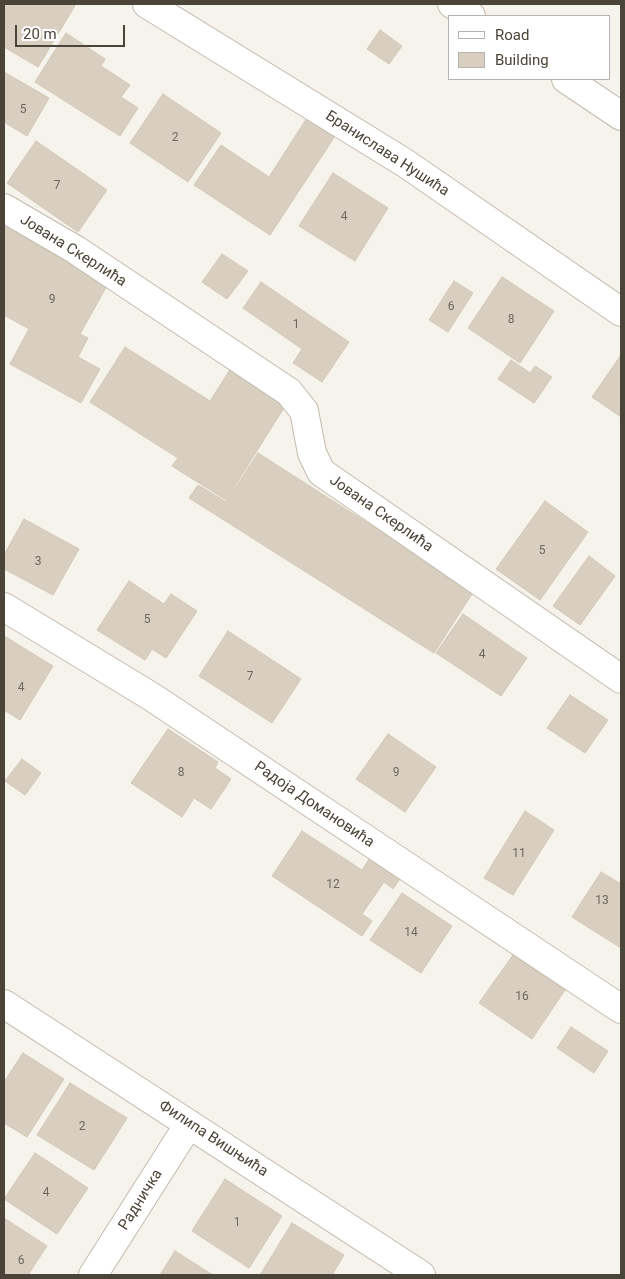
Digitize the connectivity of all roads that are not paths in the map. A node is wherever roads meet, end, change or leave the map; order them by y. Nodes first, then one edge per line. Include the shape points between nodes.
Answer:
1 (147, 4) edge
2 (452, 4) edge
3 (469, 15) edge
4 (567, 80) edge
5 (621, 116) edge
6 (4, 208) edge
7 (621, 312) edge
8 (4, 607) edge
9 (621, 679) edge
10 (4, 1004) edge
11 (621, 1009) edge
12 (190, 1124) junction
13 (93, 1275) edge
14 (421, 1275) edge

1 - 7 street, Бранислава Нушића via 405,163
2 - 3 street
4 - 5 street
6 - 9 street, Јована Скерлића via 76,250 290,392 304,411 312,454 321,472
8 - 11 street, Радоја Домановића via 152,697
10 - 12 street, Филипа Вишњића
12 - 13 street, Радничка
12 - 14 street, Филипа Вишњића

